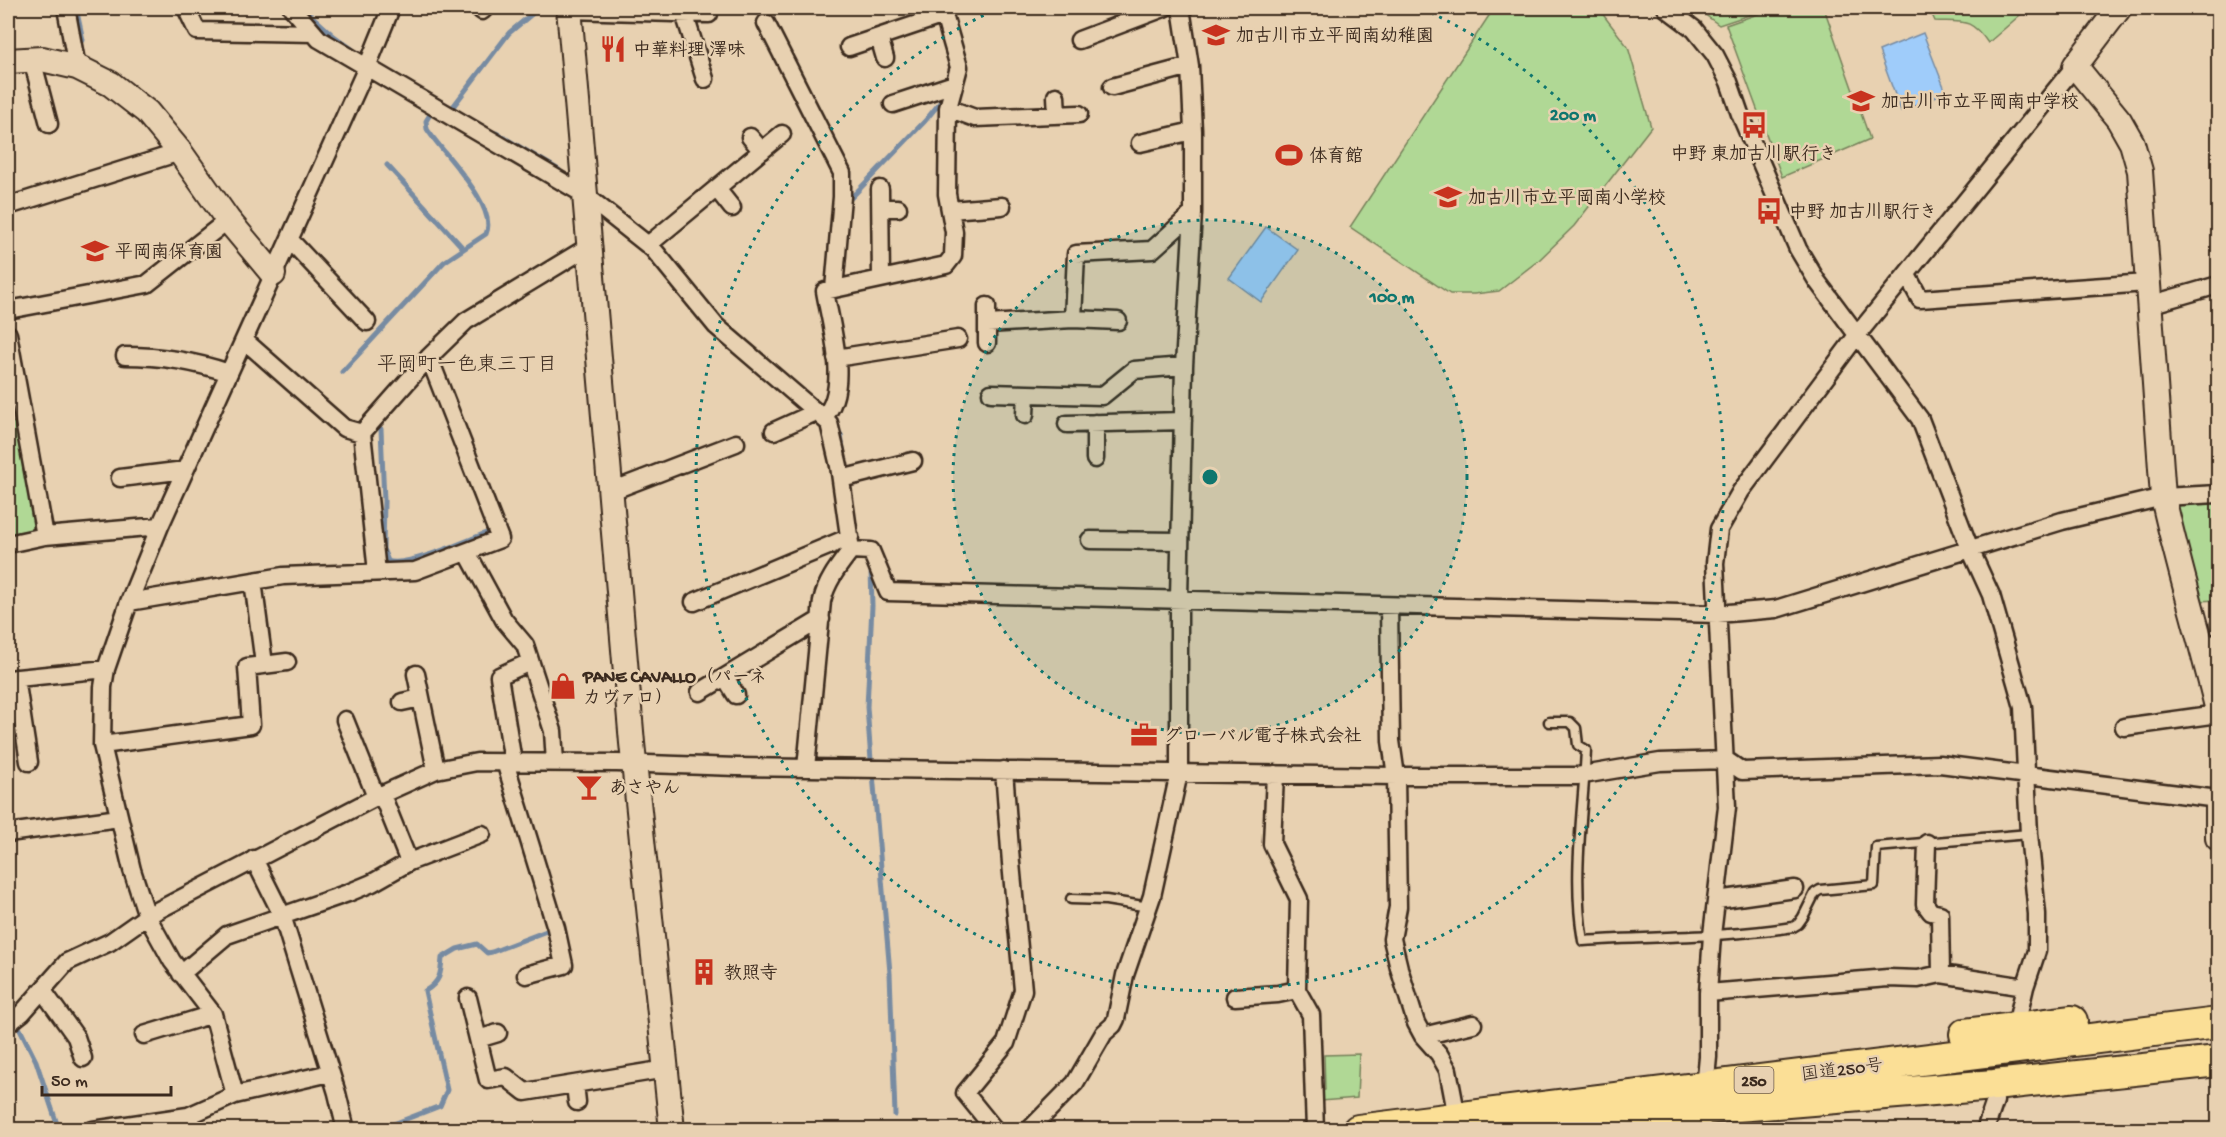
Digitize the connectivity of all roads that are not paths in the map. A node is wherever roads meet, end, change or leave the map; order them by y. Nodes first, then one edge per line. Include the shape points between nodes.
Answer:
1 (66, 8) edge
2 (186, 8) edge
3 (292, 8) edge
4 (391, 8) edge
5 (479, 8) edge
6 (485, 8) edge
7 (709, 8) edge
8 (1164, 8) edge
9 (1181, 8) edge
10 (1666, 8) edge
11 (2119, 8) edge
12 (569, 9) edge
13 (649, 10) edge
14 (943, 11) edge
15 (684, 13) junction
16 (766, 22) dead end
17 (314, 33) junction
18 (879, 37) junction
19 (1079, 40) dead end
20 (849, 47) dead end
21 (885, 58) dead end
22 (32, 59) junction
23 (8, 61) edge
24 (1190, 66) junction
25 (2075, 66) junction
26 (77, 67) junction
27 (367, 67) junction
28 (705, 79) dead end
29 (954, 84) junction
30 (1112, 87) dead end
31 (1056, 96) dead end
32 (893, 104) dead end
33 (948, 108) junction
34 (1079, 114) dead end
35 (1057, 115) junction
36 (49, 124) dead end
37 (1193, 132) junction
38 (782, 134) dead end
39 (750, 137) dead end
40 (1140, 143) dead end
41 (762, 151) junction
42 (180, 152) junction
43 (717, 189) junction
44 (880, 189) dead end
45 (585, 195) junction
46 (842, 197) junction
47 (825, 198) dead end
48 (8, 206) edge
49 (1002, 206) dead end
50 (732, 208) dead end
51 (881, 208) junction
52 (898, 208) dead end
53 (950, 210) junction
54 (1193, 213) junction
55 (228, 220) junction
56 (290, 240) junction
57 (648, 245) junction
58 (588, 247) junction
59 (273, 274) junction
60 (1907, 275) junction
61 (881, 279) junction
62 (2218, 285) edge
63 (834, 290) junction
64 (2148, 294) junction
65 (987, 306) dead end
66 (8, 310) edge
67 (1073, 319) junction
68 (1118, 321) dead end
69 (367, 322) dead end
70 (988, 324) junction
71 (8, 334) edge
72 (1858, 334) junction
73 (958, 339) dead end
74 (244, 340) junction
75 (987, 343) dead end
76 (125, 356) dead end
77 (429, 357) junction
78 (836, 358) junction
79 (1184, 366) junction
80 (230, 373) junction
81 (991, 393) dead end
82 (1026, 394) junction
83 (1100, 409) junction
84 (819, 415) junction
85 (1025, 415) dead end
86 (1183, 420) junction
87 (1067, 424) dead end
88 (774, 430) dead end
89 (362, 433) junction
90 (736, 443) dead end
91 (1095, 459) dead end
92 (913, 461) dead end
93 (186, 471) junction
94 (120, 478) dead end
95 (841, 479) junction
96 (609, 492) junction
97 (2218, 494) edge
98 (2163, 497) junction
99 (160, 526) junction
100 (45, 536) junction
101 (1090, 540) dead end
102 (1180, 541) junction
103 (8, 544) edge
104 (850, 544) junction
105 (1970, 549) junction
106 (467, 552) junction
107 (377, 572) junction
108 (253, 581) junction
109 (1179, 599) junction
110 (129, 602) junction
111 (694, 602) dead end
112 (1389, 606) junction
113 (1717, 614) junction
114 (821, 619) junction
115 (2210, 644) edge
116 (287, 662) dead end
117 (530, 662) junction
118 (264, 664) junction
119 (106, 669) junction
120 (416, 674) dead end
121 (725, 677) junction
122 (12, 678) edge
123 (700, 692) dead end
124 (736, 695) dead end
125 (421, 699) junction
126 (402, 702) dead end
127 (2218, 713) edge
128 (345, 720) dead end
129 (1549, 722) dead end
130 (2124, 727) dead end
131 (102, 745) junction
132 (1726, 760) junction
133 (29, 762) dead end
134 (509, 762) junction
135 (555, 763) junction
136 (634, 763) junction
137 (806, 768) junction
138 (436, 770) junction
139 (1004, 770) junction
140 (1179, 773) junction
141 (1275, 774) junction
142 (2026, 774) junction
143 (1396, 776) junction
144 (1585, 776) junction
145 (379, 796) junction
146 (2218, 799) edge
147 (119, 818) junction
148 (8, 833) edge
149 (482, 834) dead end
150 (2029, 834) junction
151 (2218, 838) edge
152 (1927, 843) junction
153 (254, 859) junction
154 (409, 862) junction
155 (1795, 889) dead end
156 (1071, 900) dead end
157 (1716, 900) junction
158 (1149, 907) junction
159 (282, 915) junction
160 (147, 916) junction
161 (1712, 935) junction
162 (181, 974) junction
163 (1941, 974) junction
164 (526, 975) dead end
165 (2025, 987) junction
166 (1297, 990) junction
167 (43, 991) junction
168 (1708, 993) junction
169 (468, 998) dead end
170 (1235, 998) dead end
171 (2218, 1005) edge
172 (213, 1014) junction
173 (2218, 1023) edge
174 (8, 1024) edge
175 (1473, 1024) dead end
176 (2016, 1026) junction
177 (498, 1033) dead end
178 (144, 1035) dead end
179 (1423, 1036) junction
180 (478, 1039) junction
181 (83, 1058) dead end
182 (2218, 1061) edge
183 (666, 1069) junction
184 (330, 1073) junction
185 (575, 1084) junction
186 (1994, 1085) junction
187 (235, 1095) junction
188 (577, 1102) dead end
189 (1703, 1108) edge
190 (1457, 1117) junction
191 (190, 1123) edge
192 (93, 1130) edge
193 (346, 1130) edge
194 (672, 1130) edge
195 (995, 1130) edge
196 (1029, 1130) edge
197 (1315, 1130) edge
198 (1358, 1130) edge
199 (1531, 1130) edge
200 (1985, 1130) edge

1 - 26 street
2 - 17 street via 197,31
3 - 17 street
4 - 27 street
5 - 6 street
7 - 15 street via 709,14
8 - 19 street
9 - 24 street
10 - 72 street via 1694,29 1715,55 1798,249
11 - 25 street
12 - 13 street
12 - 45 street
13 - 15 street
14 - 18 street
14 - 29 street via 958,67
15 - 28 street
16 - 46 street via 780,65 818,140 842,173
17 - 27 street
18 - 20 street
18 - 21 street
22 - 23 street
22 - 26 street
22 - 36 street
24 - 30 street
24 - 37 street
25 - 60 street
25 - 64 street via 2119,120 2132,143 2140,171
26 - 42 street via 111,84 147,112
27 - 45 street
27 - 56 street
29 - 32 street
29 - 33 street
31 - 35 street
33 - 35 street via 975,118
33 - 53 street
34 - 35 street
37 - 40 street
37 - 54 street
38 - 41 street
39 - 41 street
41 - 43 street
42 - 48 street
42 - 55 street
43 - 50 street
43 - 57 street
44 - 51 street
45 - 57 street
45 - 58 street
46 - 47 street
46 - 63 street
49 - 53 street
51 - 52 street
51 - 61 street
53 - 61 street via 953,256 946,265
54 - 67 street via 1152,250 1076,254
54 - 79 street
55 - 59 street
55 - 66 street via 147,284
56 - 59 street
56 - 69 street
57 - 84 street via 716,326
58 - 77 street via 466,321
58 - 96 street
59 - 74 street
60 - 64 street via 1920,299
60 - 72 street
61 - 63 street
62 - 64 street
63 - 78 street via 825,291
64 - 98 street
65 - 70 street
67 - 68 street
67 - 70 street
70 - 75 street
71 - 100 street
72 - 105 street via 1920,420
72 - 113 street via 1741,492 1719,529 1715,563
73 - 78 street
74 - 80 street
74 - 89 street via 344,428
76 - 80 street via 197,362
77 - 89 street
77 - 106 street via 500,539
78 - 84 street via 836,395 830,411
79 - 83 street via 1134,370
79 - 86 street
80 - 93 street
81 - 82 street
82 - 83 street
82 - 85 street
83 - 86 street
83 - 87 street
83 - 91 street
84 - 88 street
84 - 95 street via 829,423
86 - 102 street
89 - 107 street
90 - 96 street
92 - 95 street
93 - 94 street
93 - 99 street
95 - 104 street
96 - 136 street
97 - 98 street
98 - 105 street via 2062,521
98 - 115 street via 2174,548
99 - 100 street
99 - 110 street
100 - 103 street
101 - 102 street via 1111,533
102 - 109 street
104 - 109 street via 871,551 888,592
104 - 111 street via 745,589
104 - 114 street via 826,587
105 - 113 street via 1776,609
105 - 142 street via 1991,595 2023,707
106 - 107 street via 415,572
106 - 117 street via 504,620 525,645
107 - 108 street
108 - 110 street
108 - 118 street
109 - 112 street
109 - 140 street
110 - 119 street
112 - 113 street
112 - 143 street
113 - 132 street
114 - 121 street
114 - 137 street
115 - 127 street
116 - 118 street
117 - 134 street via 499,676
117 - 135 street via 553,731
118 - 131 street via 247,667 251,725
119 - 122 street
119 - 131 street
120 - 125 street
121 - 123 street
121 - 124 street
122 - 133 street
125 - 126 street
125 - 138 street
127 - 130 street
128 - 145 street
129 - 144 lane via 1570,722 1576,728 1578,745 1586,750
131 - 147 street
132 - 142 street via 1742,771 1940,764
132 - 144 street via 1660,762
132 - 157 street via 1727,807
134 - 135 street
134 - 138 street via 477,762
134 - 164 street via 564,965
135 - 136 street
136 - 137 street
136 - 183 street
137 - 139 street
138 - 145 street
139 - 140 street
139 - 195 street via 1023,990 1006,1043 965,1093
140 - 141 street
140 - 158 street
141 - 143 street
141 - 166 street via 1272,844 1299,899
142 - 146 street
142 - 150 street
143 - 144 street
143 - 179 street via 1398,907 1392,939
144 - 161 lane via 1578,895 1583,941
145 - 153 street
145 - 154 street
146 - 151 street
147 - 148 street
147 - 160 street
149 - 154 street
150 - 152 lane
150 - 165 street via 2037,951
152 - 161 lane via 1876,847 1874,885 1820,890 1793,927
152 - 163 street via 1925,904 1931,912 1940,914
153 - 159 street
153 - 160 street
154 - 159 street via 356,890
155 - 157 street
156 - 158 lane via 1106,900
157 - 161 street
158 - 196 street via 1125,975 1113,1026 1104,1033 1075,1083
159 - 162 street via 227,935
159 - 184 street
160 - 162 street
160 - 167 street via 110,942 67,962
161 - 168 street
162 - 172 street
163 - 165 street
163 - 168 street via 1918,980 1888,978
165 - 176 street
166 - 170 street
166 - 197 street via 1311,1016
167 - 174 street
167 - 181 street via 82,1033
168 - 189 street
169 - 180 street
171 - 176 highway, 250
172 - 178 street
172 - 187 street
173 - 189 highway, 国道250号 / 250
175 - 179 street
176 - 189 highway, 250 via 1741,1067
177 - 180 street
179 - 190 street via 1448,1070
180 - 185 street via 488,1080 506,1077 525,1092
182 - 186 highway, 国道250号 / 250
183 - 185 street
183 - 194 street
184 - 187 street
184 - 193 street
185 - 188 street
186 - 189 highway, 国道250号 / 250
186 - 200 street via 1995,1101
187 - 191 street
189 - 190 highway, 国道250号 / 250
189 - 199 highway, 国道250号 / 250
190 - 198 highway, 国道250号 / 250
191 - 192 street

